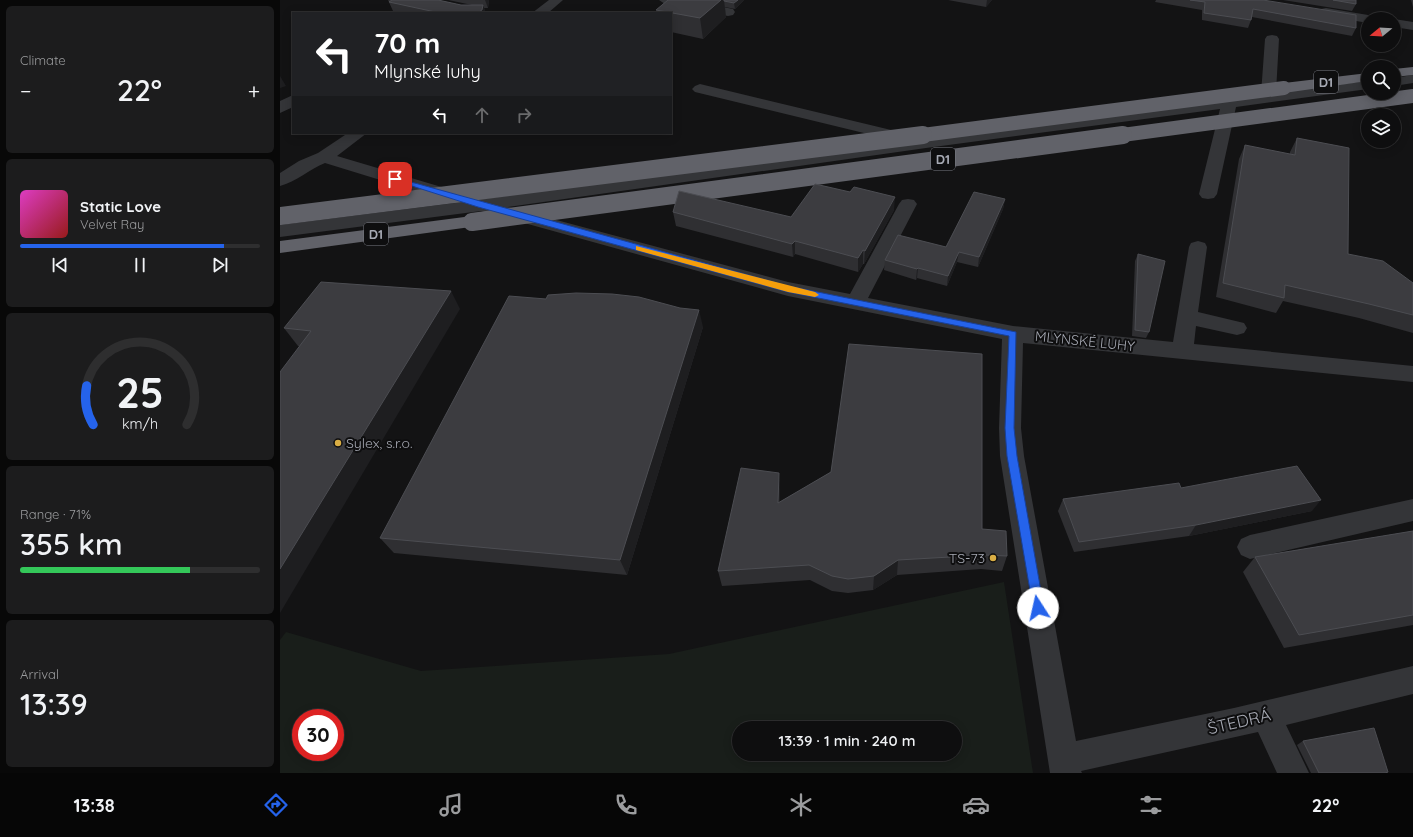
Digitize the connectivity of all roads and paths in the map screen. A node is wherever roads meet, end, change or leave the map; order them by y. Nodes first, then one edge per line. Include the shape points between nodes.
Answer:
1 (557, 0) edge
2 (665, 0) edge
3 (1316, 11) edge
4 (540, 12) edge
5 (728, 12) dead end
6 (1361, 18) edge
7 (1401, 24) edge
8 (1413, 26) edge
9 (1272, 39) dead end
10 (1413, 71) edge
11 (1401, 72) edge
12 (1361, 78) edge
13 (1413, 79) edge
14 (1401, 81) edge
15 (1361, 86) edge
16 (700, 89) dead end
17 (1413, 96) edge
18 (1268, 99) junction
19 (292, 101) edge
20 (1230, 104) junction
21 (280, 108) edge
22 (357, 134) edge
23 (926, 143) junction
24 (324, 156) junction
25 (280, 181) edge
26 (1208, 194) dead end
27 (908, 204) dead end
28 (481, 205) junction
29 (280, 216) edge
30 (280, 231) edge
31 (280, 247) edge
32 (1198, 247) dead end
33 (855, 303) junction
34 (1186, 316) junction
35 (1237, 328) dead end
36 (1013, 334) junction
37 (1182, 351) junction
38 (1412, 376) edge
39 (1413, 510) edge
40 (1250, 547) dead end
41 (1413, 680) edge
42 (1265, 715) junction
43 (1065, 766) edge
44 (1293, 773) edge

1 - 4 street
2 - 5 street
3 - 6 street
7 - 8 street
9 - 18 street
10 - 11 highway
12 - 29 highway, D1, bridge
13 - 14 street
15 - 18 street
16 - 23 street
17 - 31 highway, D1, bridge
18 - 20 street
19 - 21 street
20 - 23 street
20 - 26 street
22 - 24 street
23 - 28 street
24 - 25 street
24 - 28 street, MLYNSKÉ LUHY
27 - 33 street
28 - 30 street
28 - 33 street, MLYNSKÉ LUHY via 788,289
32 - 34 street
33 - 36 street, MLYNSKÉ LUHY
34 - 35 street
34 - 37 street
36 - 37 street, MLYNSKÉ LUHY
36 - 43 street via 1010,428 1012,456
37 - 38 street, MLYNSKÉ LUHY
39 - 40 street
41 - 42 street, ŠTEDRÁ
42 - 43 street, ŠTEDRÁ
42 - 44 street

